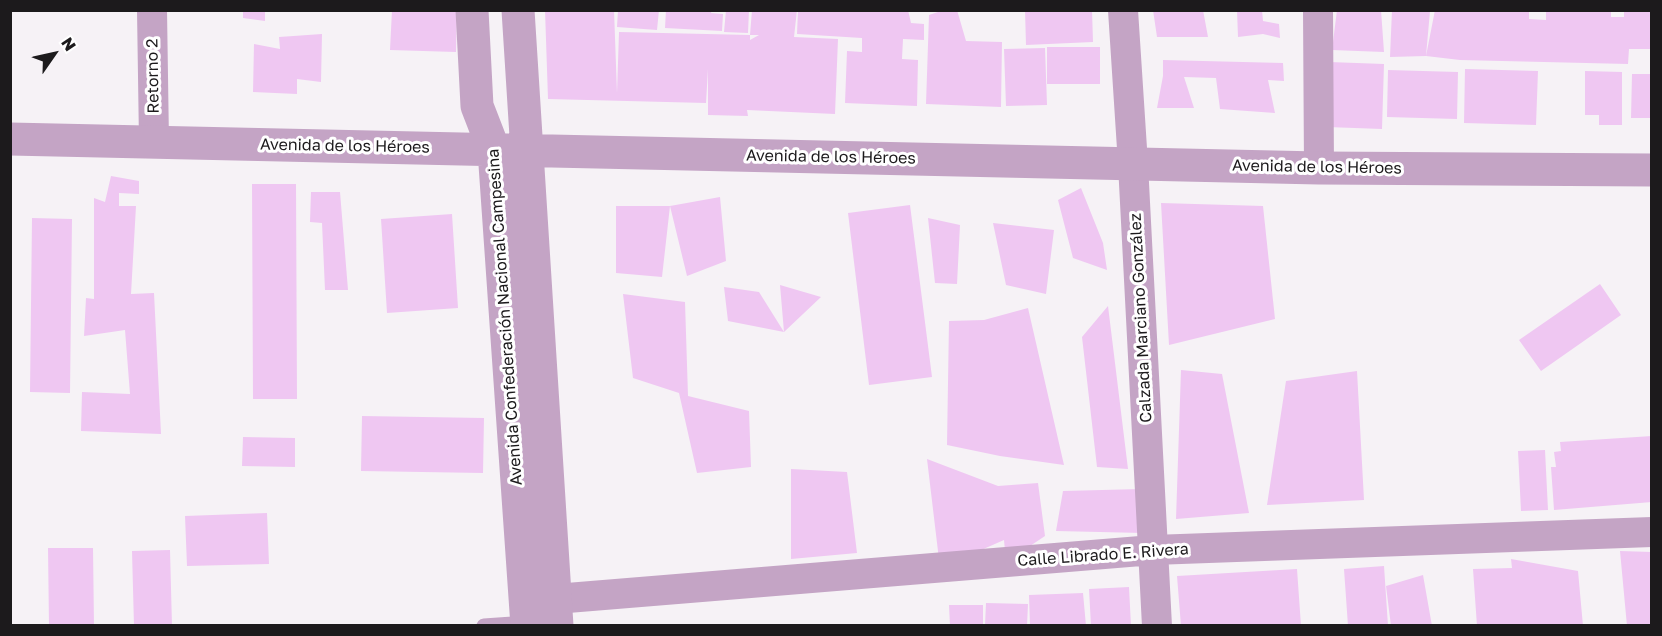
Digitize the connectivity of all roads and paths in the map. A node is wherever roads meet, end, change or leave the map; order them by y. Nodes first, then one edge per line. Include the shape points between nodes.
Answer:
1 (152, 10) edge
2 (472, 10) edge
3 (518, 10) edge
4 (1123, 10) edge
5 (1318, 10) edge
6 (10, 139) edge
7 (154, 142) junction
8 (494, 150) junction
9 (527, 150) junction
10 (1133, 164) junction
11 (1319, 168) junction
12 (1652, 170) edge
13 (531, 458) junction
14 (1652, 532) edge
15 (1153, 550) junction
16 (544, 619) edge
17 (484, 626) edge
18 (1157, 626) edge

1 - 7 street, Retorno 2
2 - 8 street, Avenida Confederación Nacional Campesina via 477,106
3 - 9 street, Avenida Confederación Nacional Campesina
4 - 10 street, Calzada Marciano González
5 - 11 street
6 - 7 street, Avenida de los Héroes
7 - 8 street, Avenida de los Héroes
8 - 9 street, Avenida de los Héroes
8 - 13 street, Avenida Confederación Nacional Campesina
9 - 10 street, Avenida de los Héroes
9 - 13 street, Avenida Confederación Nacional Campesina
10 - 11 street, Avenida de los Héroes
10 - 15 street, Calzada Marciano González
11 - 12 street, Avenida de los Héroes
13 - 16 street, Avenida Confederación Nacional Campesina
14 - 15 street, Calle Librado E. Rivera
15 - 16 street, Calle Librado E. Rivera
15 - 18 street, Calzada Marciano González
16 - 17 lane

